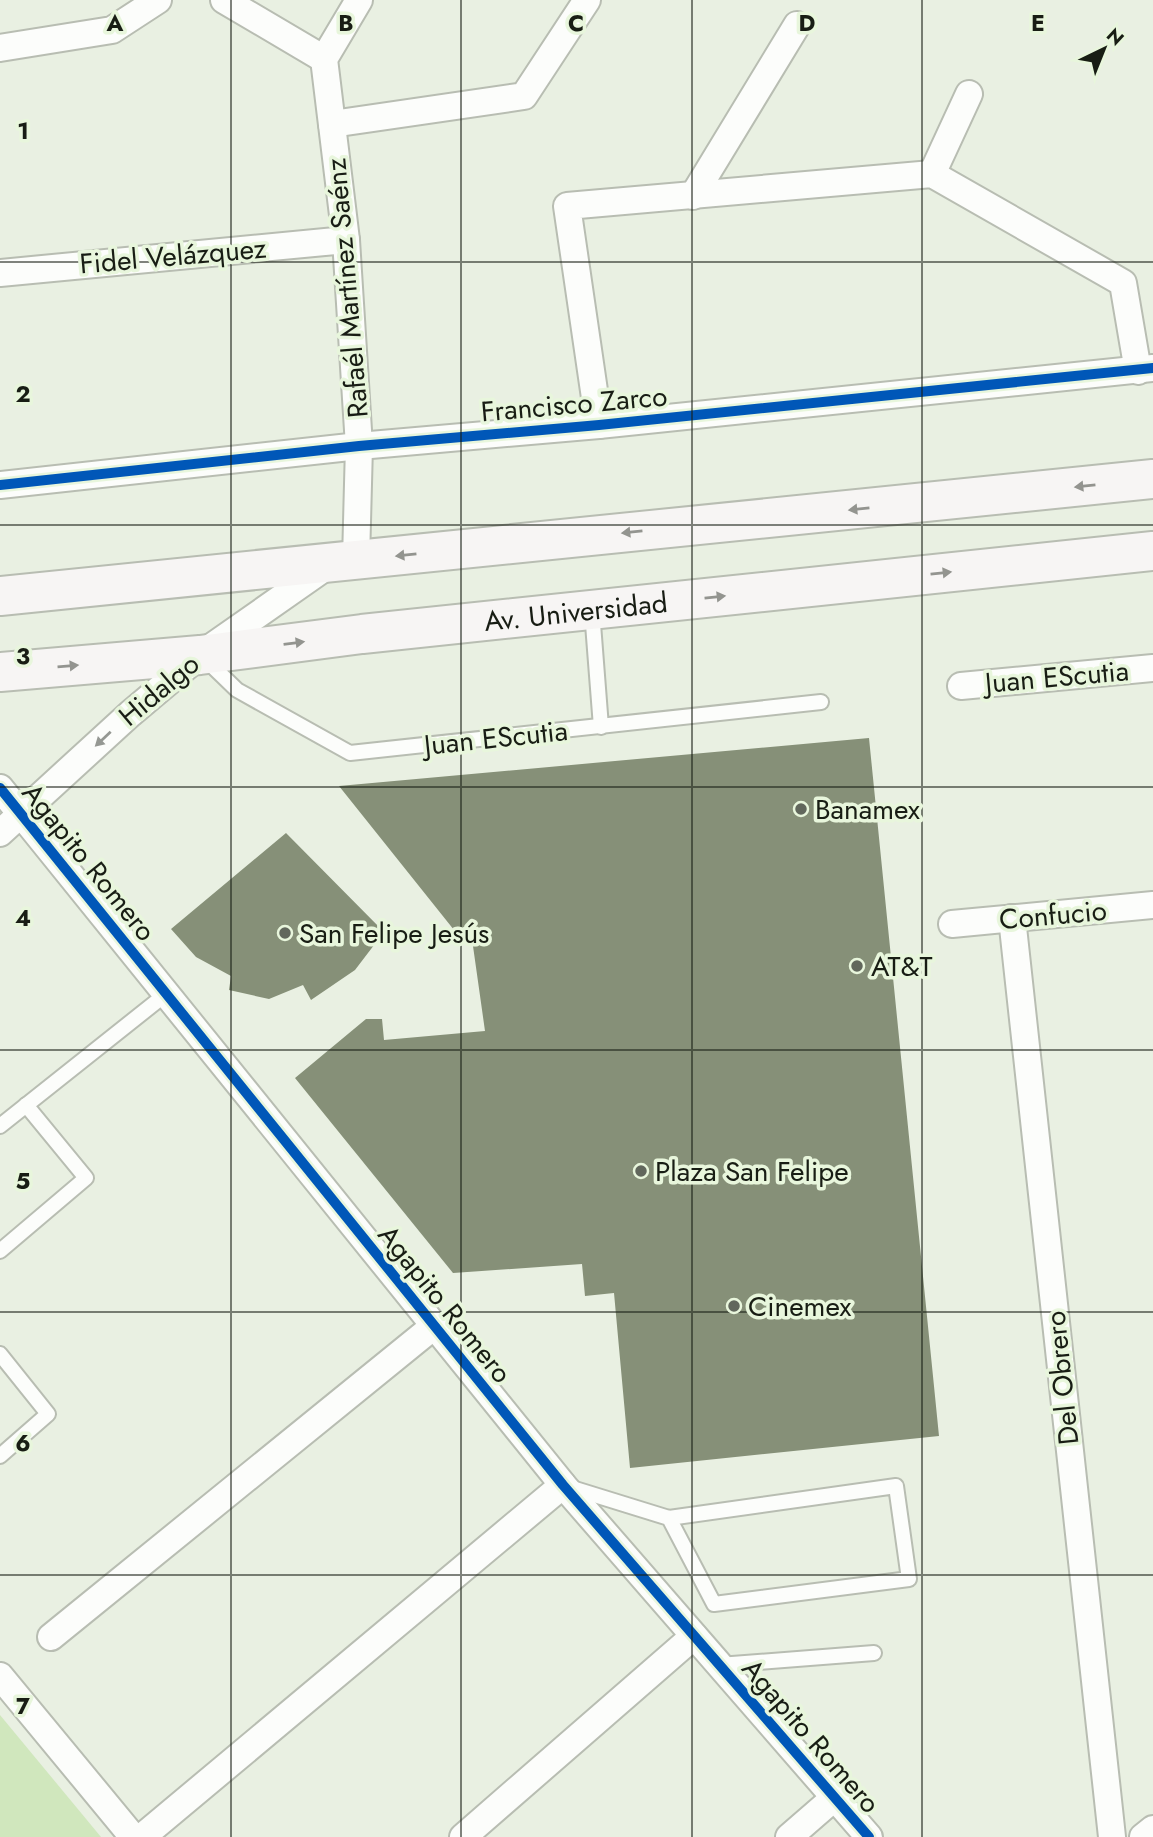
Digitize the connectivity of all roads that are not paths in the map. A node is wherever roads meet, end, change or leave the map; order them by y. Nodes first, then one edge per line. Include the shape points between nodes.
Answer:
1 (158, 0) edge
2 (224, 0) edge
3 (359, 0) edge
4 (587, 0) edge
5 (797, 25) dead end
6 (0, 48) edge
7 (324, 59) junction
8 (969, 94) dead end
9 (332, 124) junction
10 (932, 174) junction
11 (693, 196) junction
12 (346, 240) junction
13 (0, 273) edge
14 (1145, 370) edge
15 (599, 425) junction
16 (359, 446) junction
17 (1153, 479) edge
18 (0, 485) edge
19 (1153, 551) edge
20 (344, 561) junction
21 (0, 597) edge
22 (592, 609) junction
23 (200, 655) junction
24 (1153, 668) edge
25 (0, 672) edge
26 (961, 686) dead end
27 (821, 702) dead end
28 (601, 727) junction
29 (0, 788) edge
30 (21, 814) junction
31 (0, 833) edge
32 (1153, 905) edge
33 (1012, 918) junction
34 (952, 924) dead end
35 (166, 993) junction
36 (26, 1105) junction
37 (0, 1126) edge
38 (0, 1251) edge
39 (434, 1326) junction
40 (0, 1354) edge
41 (0, 1457) edge
42 (562, 1485) junction
43 (668, 1518) junction
44 (694, 1636) junction
45 (51, 1637) dead end
46 (874, 1653) dead end
47 (719, 1665) junction
48 (0, 1676) edge
49 (834, 1798) junction
50 (1153, 1829) edge
51 (134, 1837) edge
52 (142, 1837) edge
53 (463, 1837) edge
54 (789, 1837) edge
55 (869, 1837) edge
56 (1112, 1837) edge
57 (1143, 1837) edge

1 - 6 street via 113,30
2 - 7 street
3 - 7 street
4 - 9 street via 524,96
5 - 11 street
7 - 9 street, Rafaél Martínez Saénz
8 - 10 street
9 - 12 street, Rafaél Martínez Saénz
10 - 11 street
10 - 14 street via 1123,283
11 - 15 street via 567,206
12 - 13 street, Fidel Velázquez
12 - 16 street, Rafaél Martínez Saénz
14 - 15 street, Francisco Zarco
15 - 16 street, Francisco Zarco
16 - 18 street, Francisco Zarco
16 - 20 street, Rafaél Martínez Saénz
17 -> 20 main road
22 -> 19 main road, Av. Universidad
20 - 21 main road
20 - 23 street, Hidalgo
23 -> 22 main road, Av. Universidad
22 - 28 lane
25 -> 23 main road, Av. Universidad
23 - 28 lane, Juan EScutia via 237,690 350,753
23 -> 30 street, Hidalgo
24 - 26 street, Juan EScutia
27 - 28 lane, Juan EScutia
29 - 30 street, Agapito Romero
30 - 31 street, Hidalgo
30 - 35 street, Agapito Romero
32 - 33 street, Confucio
33 - 34 street, Confucio
33 - 56 street, Del Obrero
35 - 36 lane
35 - 39 street, Agapito Romero
36 - 37 lane
36 - 38 lane via 86,1178
39 - 42 street, Agapito Romero
39 - 45 street
40 - 41 lane via 48,1414
42 - 43 lane
42 - 44 street, Agapito Romero
42 - 52 street
43 - 43 lane via 714,1604 909,1579 896,1486
44 - 47 street, Agapito Romero
44 - 53 street
46 - 47 lane
47 - 49 street, Agapito Romero
48 - 51 street
49 - 54 street
49 - 55 street, Agapito Romero
50 - 57 street

